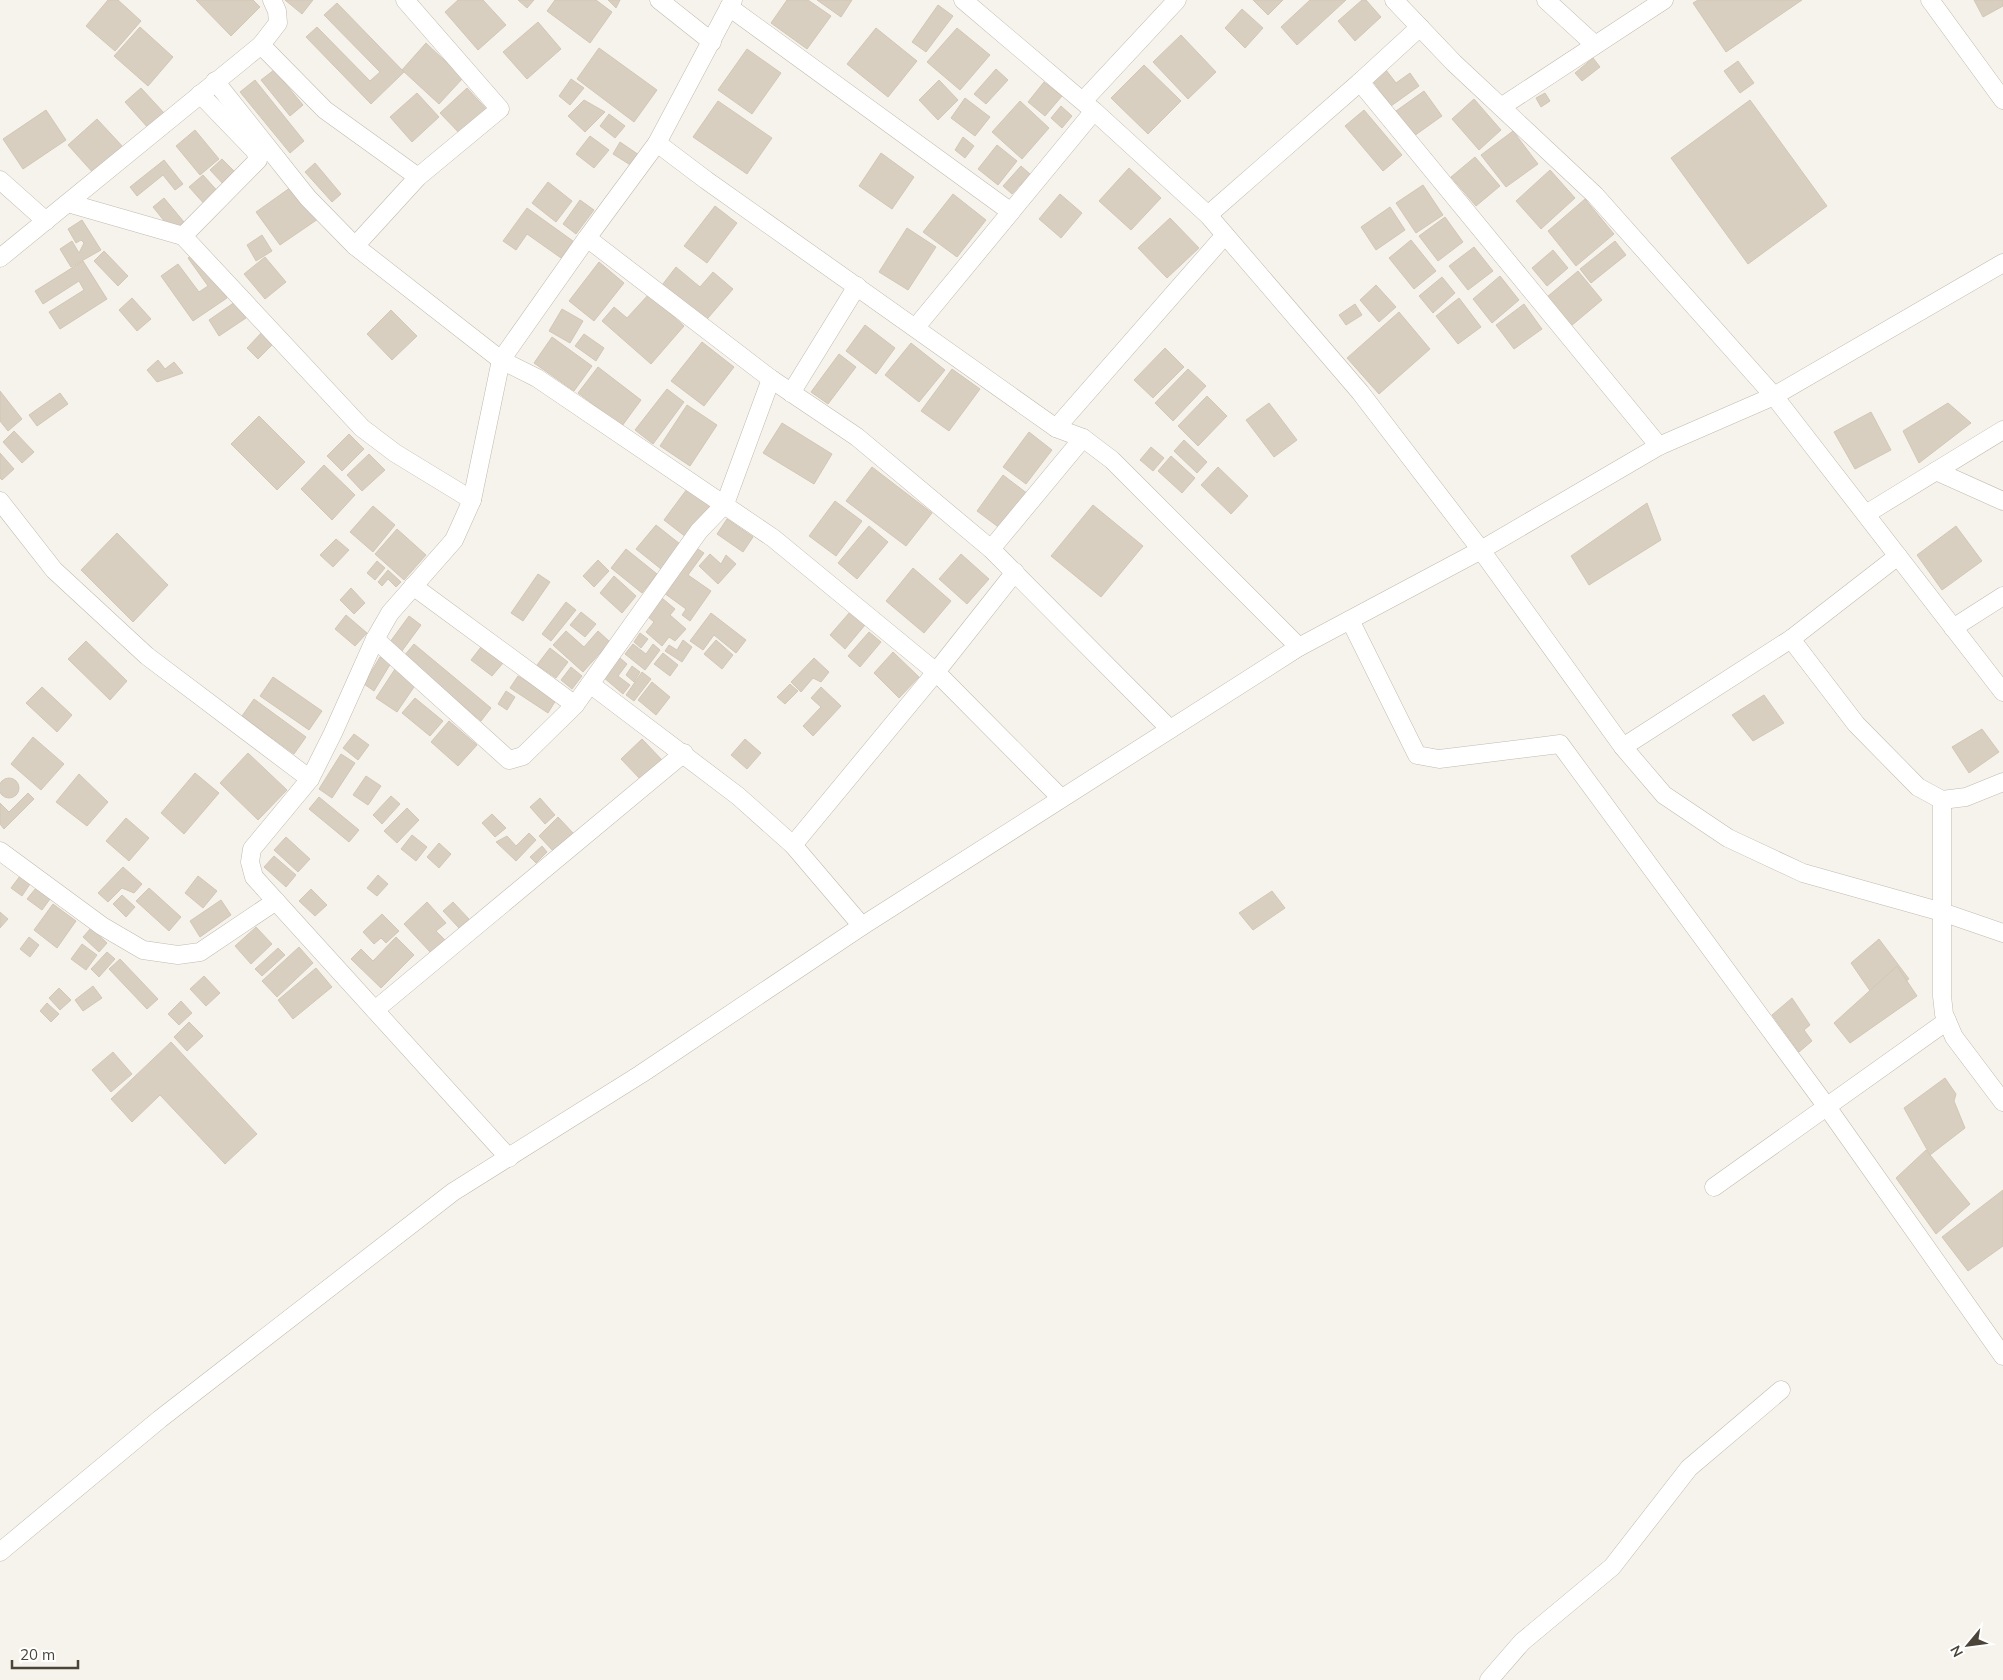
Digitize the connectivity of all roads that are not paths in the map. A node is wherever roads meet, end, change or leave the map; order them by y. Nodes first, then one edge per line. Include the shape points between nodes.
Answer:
1 (272, 0) edge
2 (405, 0) edge
3 (659, 0) edge
4 (963, 0) edge
5 (1177, 0) edge
6 (1394, 0) edge
7 (1546, 0) edge
8 (1664, 0) edge
9 (1930, 0) edge
10 (731, 4) edge
11 (1420, 27) junction
12 (712, 42) junction
13 (262, 45) junction
14 (1595, 45) junction
15 (216, 81) junction
16 (1360, 82) junction
17 (200, 94) junction
18 (2003, 100) edge
19 (1088, 106) junction
20 (1501, 107) junction
21 (657, 142) junction
22 (418, 176) junction
23 (0, 180) edge
24 (68, 203) junction
25 (1011, 212) junction
26 (1208, 215) junction
27 (46, 221) junction
28 (1225, 235) junction
29 (184, 236) junction
30 (587, 238) junction
31 (355, 246) junction
32 (0, 258) edge
33 (2003, 263) edge
34 (857, 286) junction
35 (916, 327) junction
36 (501, 360) junction
37 (771, 380) junction
38 (791, 393) junction
39 (1774, 396) junction
40 (1056, 428) junction
41 (2003, 430) edge
42 (1083, 438) junction
43 (1659, 446) junction
44 (1936, 471) junction
45 (472, 500) junction
46 (0, 501) edge
47 (2003, 502) edge
48 (724, 504) junction
49 (1866, 514) junction
50 (991, 549) junction
51 (1481, 550) junction
52 (1898, 556) junction
53 (1015, 572) junction
54 (414, 586) junction
55 (2003, 596) edge
56 (1350, 620) junction
57 (1953, 628) junction
58 (375, 639) junction
59 (1791, 639) junction
60 (1299, 647) junction
61 (936, 672) junction
62 (590, 684) junction
63 (2003, 692) edge
64 (575, 705) junction
65 (1170, 729) junction
66 (1623, 747) junction
67 (684, 753) junction
68 (310, 779) junction
69 (2003, 782) edge
70 (1062, 798) junction
71 (1942, 800) junction
72 (793, 845) junction
73 (0, 851) edge
74 (276, 901) junction
75 (1942, 912) junction
76 (862, 926) junction
77 (2003, 933) edge
78 (375, 1010) junction
79 (1947, 1021) junction
80 (2003, 1102) edge
81 (1827, 1107) junction
82 (509, 1158) junction
83 (1714, 1187) dead end
84 (2003, 1356) edge
85 (1781, 1390) dead end
86 (0, 1552) edge
87 (1489, 1680) edge

1 - 13 street via 278,24
2 - 22 street via 500,109
3 - 12 street
4 - 19 street
5 - 19 street
6 - 11 street
7 - 14 street
8 - 14 street
9 - 18 street
10 - 12 street
10 - 25 street
11 - 16 street
11 - 20 street
12 - 21 street
13 - 15 street
13 - 22 street via 325,110
14 - 20 street
15 - 17 street
15 - 31 street via 308,198
16 - 26 street
16 - 43 street
17 - 24 street
17 - 29 street via 255,151 258,160
19 - 25 street
19 - 26 street
20 - 39 street via 1595,194
21 - 30 street
21 - 34 street
22 - 31 street
23 - 27 street
24 - 27 street
24 - 29 street
25 - 35 street
26 - 28 street
27 - 32 street
28 - 40 street
28 - 51 street via 1360,392
29 - 45 street via 362,428 395,453
30 - 36 street
30 - 37 street
31 - 36 street
33 - 39 street
34 - 35 street
34 - 38 street
35 - 40 street
36 - 45 street
36 - 48 street via 538,378
37 - 38 street
37 - 48 street
38 - 50 street via 857,437
39 - 43 street
39 - 49 street
40 - 42 street
41 - 44 street
42 - 50 street
42 - 60 street via 1112,460
43 - 51 street
44 - 47 street
44 - 49 street
45 - 54 street via 454,540
46 - 68 street via 54,570 147,656
48 - 61 street via 773,538
48 - 62 street via 699,531
49 - 52 street
50 - 53 street
51 - 56 street
51 - 66 street
52 - 57 street
52 - 59 street
53 - 61 street
53 - 65 street
54 - 58 street via 390,613
54 - 64 street
55 - 57 street
56 - 60 street
56 - 81 street via 1417,755 1439,759 1560,744
57 - 63 street
58 - 64 street via 508,760 523,756
58 - 68 street
59 - 66 street
59 - 71 street via 1856,724 1918,786
60 - 65 street
61 - 70 street
61 - 72 street
62 - 64 street
62 - 67 street
65 - 70 street
66 - 75 street via 1664,795 1728,838 1803,873
67 - 72 street
67 - 78 street
68 - 74 street via 252,849 250,862 254,877
69 - 71 street via 1966,797
70 - 76 street
71 - 75 street
72 - 76 street
73 - 74 street via 102,926 143,950 178,955 200,952
74 - 78 street
75 - 77 street
75 - 79 street via 1942,996
76 - 82 street
78 - 82 street
79 - 80 street via 1954,1037
79 - 81 street
81 - 83 street
81 - 84 street
82 - 86 street via 454,1192 160,1420
85 - 87 street via 1690,1468 1612,1567 1522,1642

